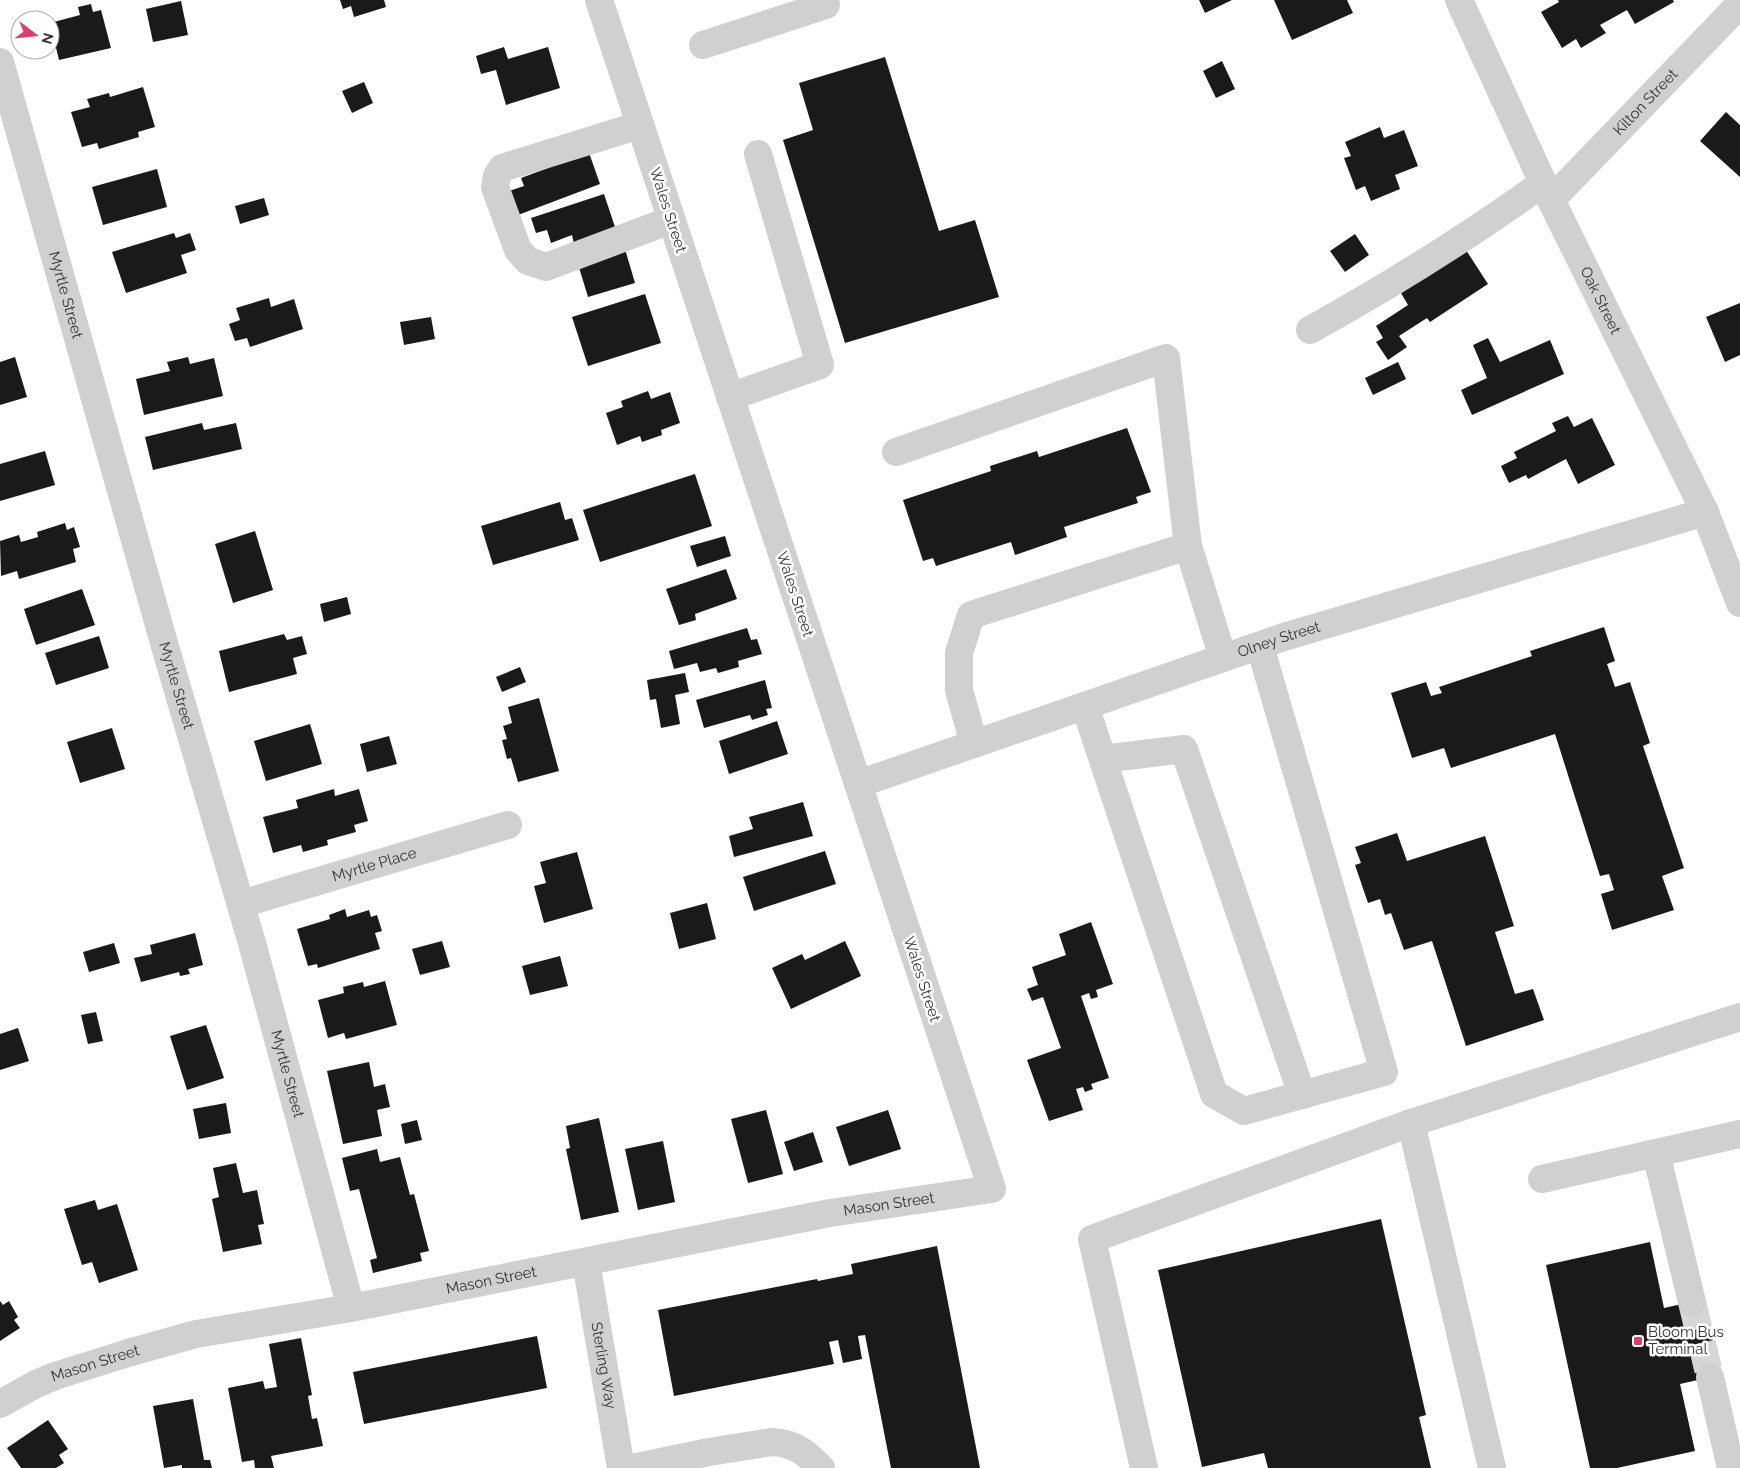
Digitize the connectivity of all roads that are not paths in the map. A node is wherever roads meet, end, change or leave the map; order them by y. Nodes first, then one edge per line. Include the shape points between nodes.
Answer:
1 (599, 0) edge
2 (825, 0) edge
3 (1459, 0) edge
4 (1740, 4) edge
5 (703, 45) dead end
6 (0, 62) edge
7 (640, 125) junction
8 (758, 154) dead end
9 (1547, 192) junction
10 (672, 220) junction
11 (1310, 330) dead end
12 (730, 397) junction
13 (896, 452) dead end
14 (1705, 512) junction
15 (1188, 546) junction
16 (1740, 603) edge
17 (1260, 646) junction
18 (1224, 658) junction
19 (1085, 706) junction
20 (974, 744) junction
21 (1103, 759) junction
22 (858, 784) junction
23 (508, 825) dead end
24 (241, 904) junction
25 (1740, 1018) edge
26 (1302, 1095) junction
27 (1411, 1123) junction
28 (1740, 1134) edge
29 (1656, 1153) junction
30 (1542, 1179) dead end
31 (992, 1189) joint
32 (586, 1262) junction
33 (1692, 1302) tunnel mouth
34 (350, 1308) junction
35 (1710, 1377) tunnel mouth
36 (0, 1404) edge
37 (710, 1460) edge
38 (621, 1468) edge
39 (632, 1468) edge
40 (821, 1468) edge
41 (1144, 1468) edge
42 (1492, 1468) edge
43 (1731, 1468) edge

1 - 7 street, Wales Street
2 - 5 street via 826,5
3 - 9 street, Oak Street
4 - 9 street, Kilton Street
6 - 24 street, Myrtle Street
7 - 10 street, Wales Street
7 - 10 street via 502,168 496,176 495,187 518,250 528,261 546,267
8 - 12 street via 820,364
9 - 11 street, Kilton Street via 1487,223 1376,294
9 - 14 street, Oak Street
10 - 12 street, Wales Street
12 - 22 street, Wales Street
13 - 15 street via 1166,358
14 - 16 street, Oak Street
14 - 17 street, Olney Street
15 - 18 street
15 - 20 street via 971,615 958,652 959,690
17 - 18 street, Olney Street
17 - 26 street via 1384,1072
18 - 19 street, Olney Street
19 - 20 street, Olney Street
19 - 21 street
20 - 22 street, Olney Street
21 - 26 street via 1214,1094 1244,1110
21 - 26 street via 1184,749
22 - 31 street, Wales Street
23 - 24 street, Myrtle Place
24 - 34 street, Myrtle Street
25 - 27 street
27 - 41 street via 1092,1239
27 - 42 street
28 - 29 street
29 - 30 street
29 - 33 street
31 - 32 street, Mason Street via 830,1213
32 - 34 street, Mason Street
32 - 38 street, Sterling Way
34 - 36 street, Mason Street via 196,1334 55,1376
35 - 43 street
37 - 39 street
37 - 40 street via 772,1442 801,1450

